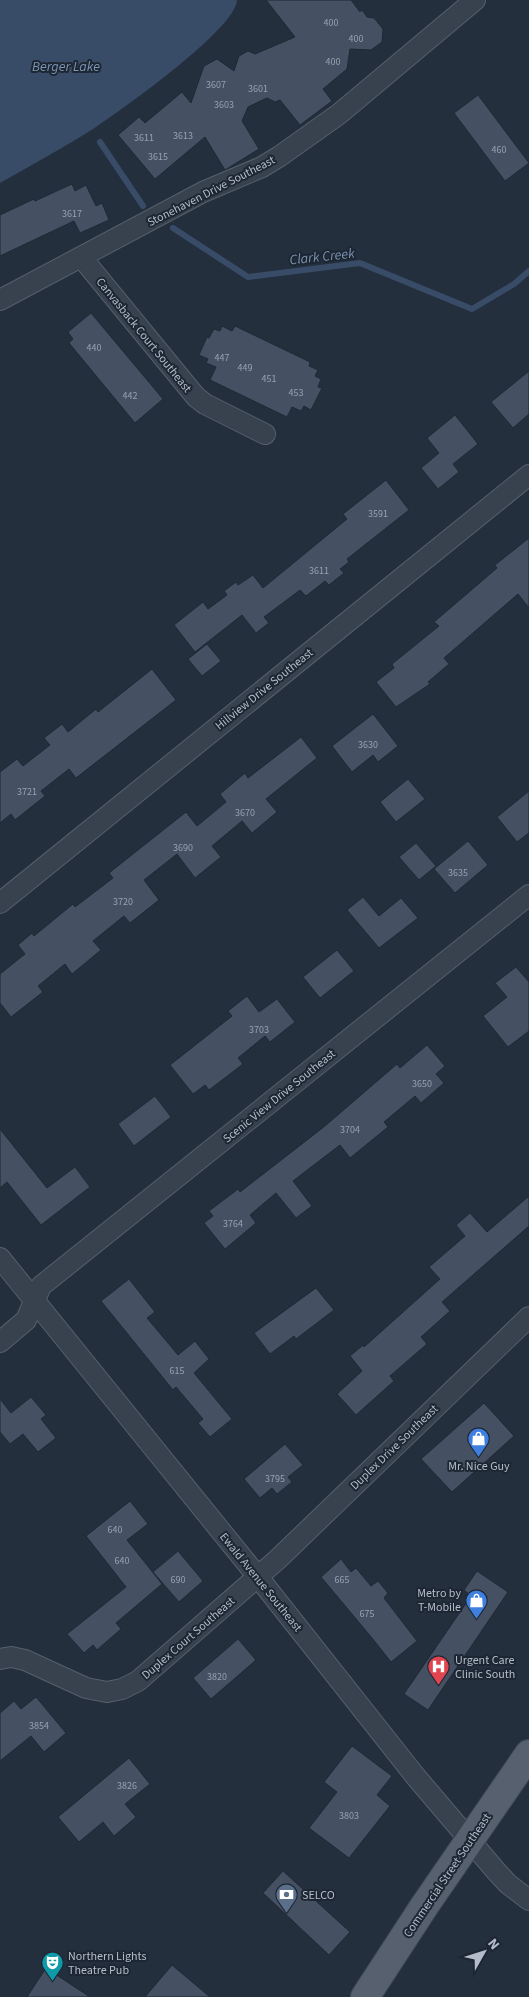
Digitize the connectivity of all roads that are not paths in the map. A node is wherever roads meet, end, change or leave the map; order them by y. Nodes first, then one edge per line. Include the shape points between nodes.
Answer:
1 (475, 0) edge
2 (82, 258) junction
3 (0, 300) edge
4 (265, 434) dead end
5 (529, 475) edge
6 (529, 895) edge
7 (0, 903) edge
8 (0, 1258) edge
9 (35, 1301) junction
10 (529, 1317) edge
11 (0, 1342) edge
12 (258, 1577) junction
13 (0, 1659) edge
14 (529, 1754) edge
15 (469, 1841) junction
16 (529, 1900) edge
17 (365, 1997) edge

1 - 2 street, Stonehaven Drive Southeast via 339,114 280,156 203,192
2 - 3 street, Stonehaven Drive Southeast
2 - 4 street, Canvasback Court Southeast via 196,397
5 - 7 street, Hillview Drive Southeast
6 - 9 street, Scenic View Drive Southeast via 41,1286
8 - 9 street, Ewald Avenue Southeast
9 - 11 street, Scenic View Drive Southeast via 26,1320
9 - 12 street, Ewald Avenue Southeast
10 - 12 street, Duplex Drive Southeast
12 - 13 street, Duplex Court Southeast via 138,1681 122,1689 107,1692 86,1688 25,1660
12 - 15 street, Ewald Avenue Southeast
14 - 15 main road, Commercial Street Southeast
15 - 16 street, Ewald Avenue Southeast via 508,1884
15 - 17 main road, Commercial Street Southeast

